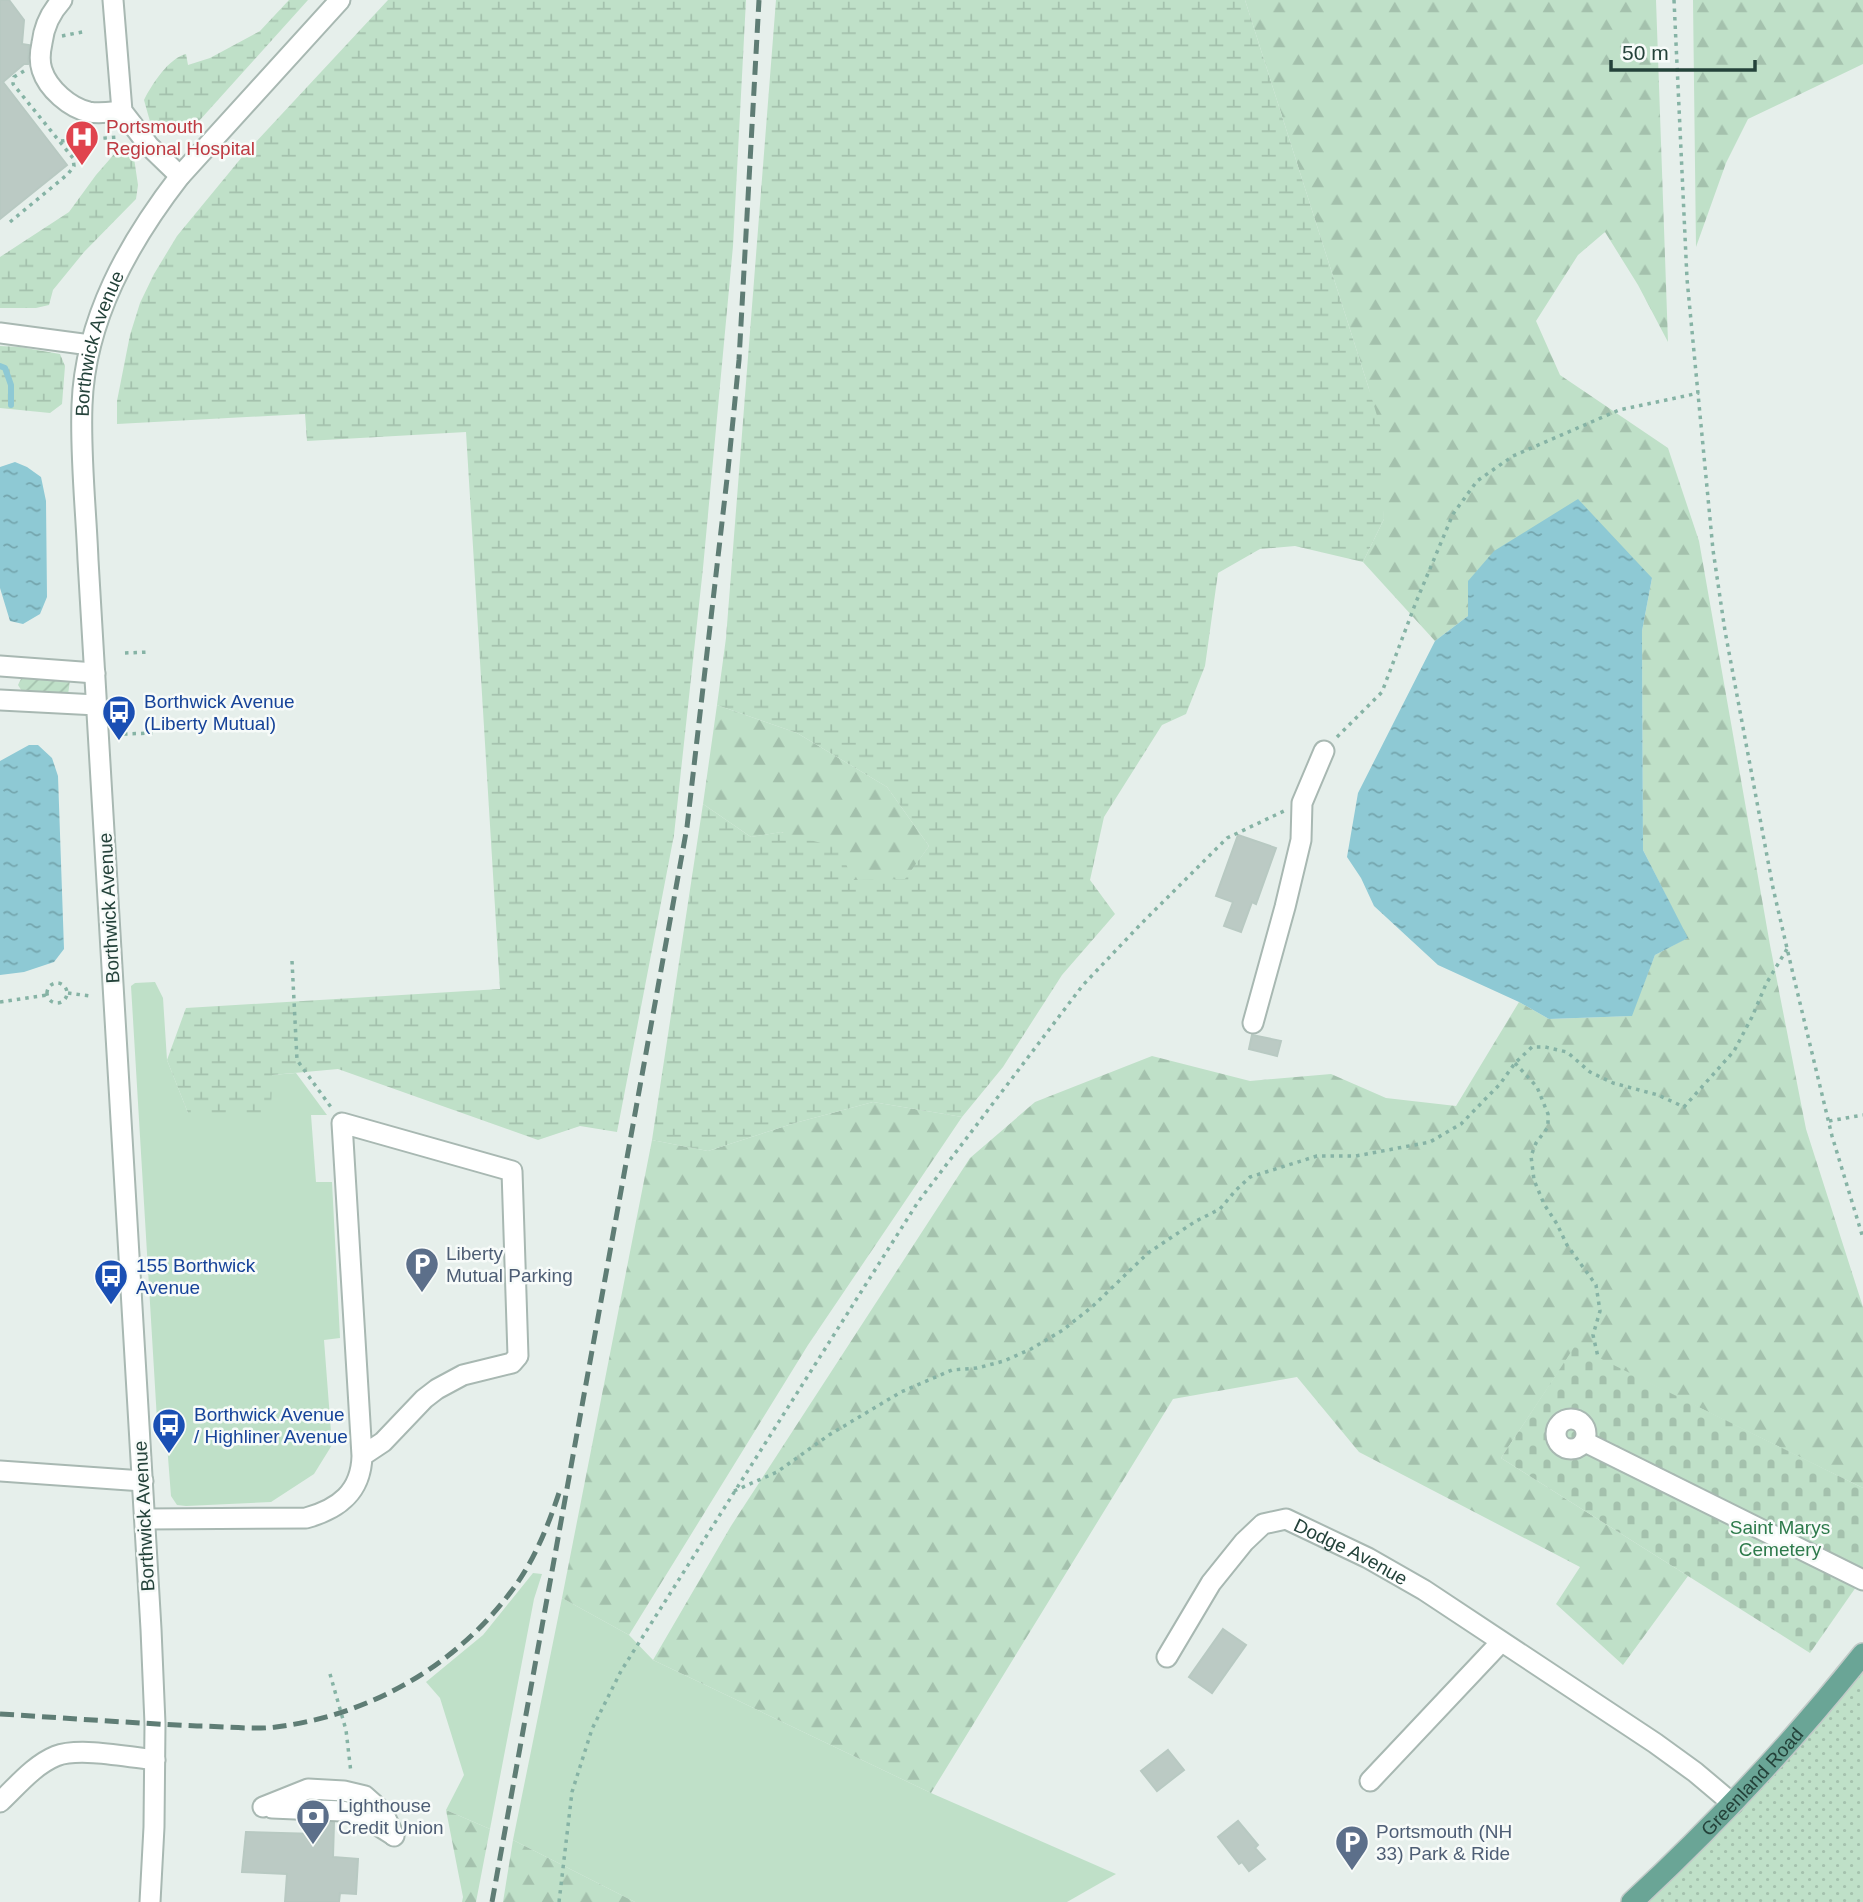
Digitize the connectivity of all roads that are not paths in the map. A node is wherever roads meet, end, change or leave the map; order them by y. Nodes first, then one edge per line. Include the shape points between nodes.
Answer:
1 (62, 0) edge
2 (113, 0) edge
3 (340, 0) edge
4 (122, 111) junction
5 (180, 176) junction
6 (0, 333) edge
7 (90, 345) junction
8 (0, 666) edge
9 (95, 673) junction
10 (0, 699) edge
11 (97, 705) junction
12 (1324, 751) road end
13 (1253, 1023) dead end
14 (1585, 1442) dead end
15 (362, 1456) junction
16 (0, 1471) edge
17 (143, 1481) junction
18 (145, 1519) junction
19 (1863, 1580) edge
20 (1501, 1642) junction
21 (1863, 1654) edge
22 (1167, 1657) dead end
23 (155, 1760) junction
24 (1370, 1781) dead end
25 (0, 1802) edge
26 (1733, 1804) junction
27 (263, 1807) dead end
28 (394, 1836) dead end
29 (150, 1902) edge
30 (1632, 1902) edge

1 - 4 street via 44,30 40,55 45,78 76,107 90,112
2 - 4 street
3 - 5 street, Borthwick Avenue
4 - 5 street
5 - 7 street, Borthwick Avenue via 124,261
6 - 7 street
7 - 9 street, Borthwick Avenue via 82,434
8 - 9 street
8 - 10 street
9 - 11 street, Borthwick Avenue
10 - 11 street
11 - 17 street, Borthwick Avenue
12 - 13 street via 1302,803 1301,840
14 - 19 street
15 - 15 street via 342,1123 512,1171 518,1356 512,1363 463,1376 437,1389 383,1442
15 - 18 street via 357,1484 340,1502 306,1518
16 - 17 street
17 - 18 street, Borthwick Avenue
18 - 23 street, Borthwick Avenue
20 - 22 street, Dodge Avenue via 1424,1590 1286,1519 1263,1524 1244,1542 1211,1583
20 - 24 street
20 - 26 street, Dodge Avenue via 1655,1743
21 - 26 main road, Greenland Road
23 - 25 street via 71,1752 35,1769
23 - 29 street, Borthwick Avenue
26 - 30 main road, Greenland Road
27 - 28 street via 303,1800 363,1806

